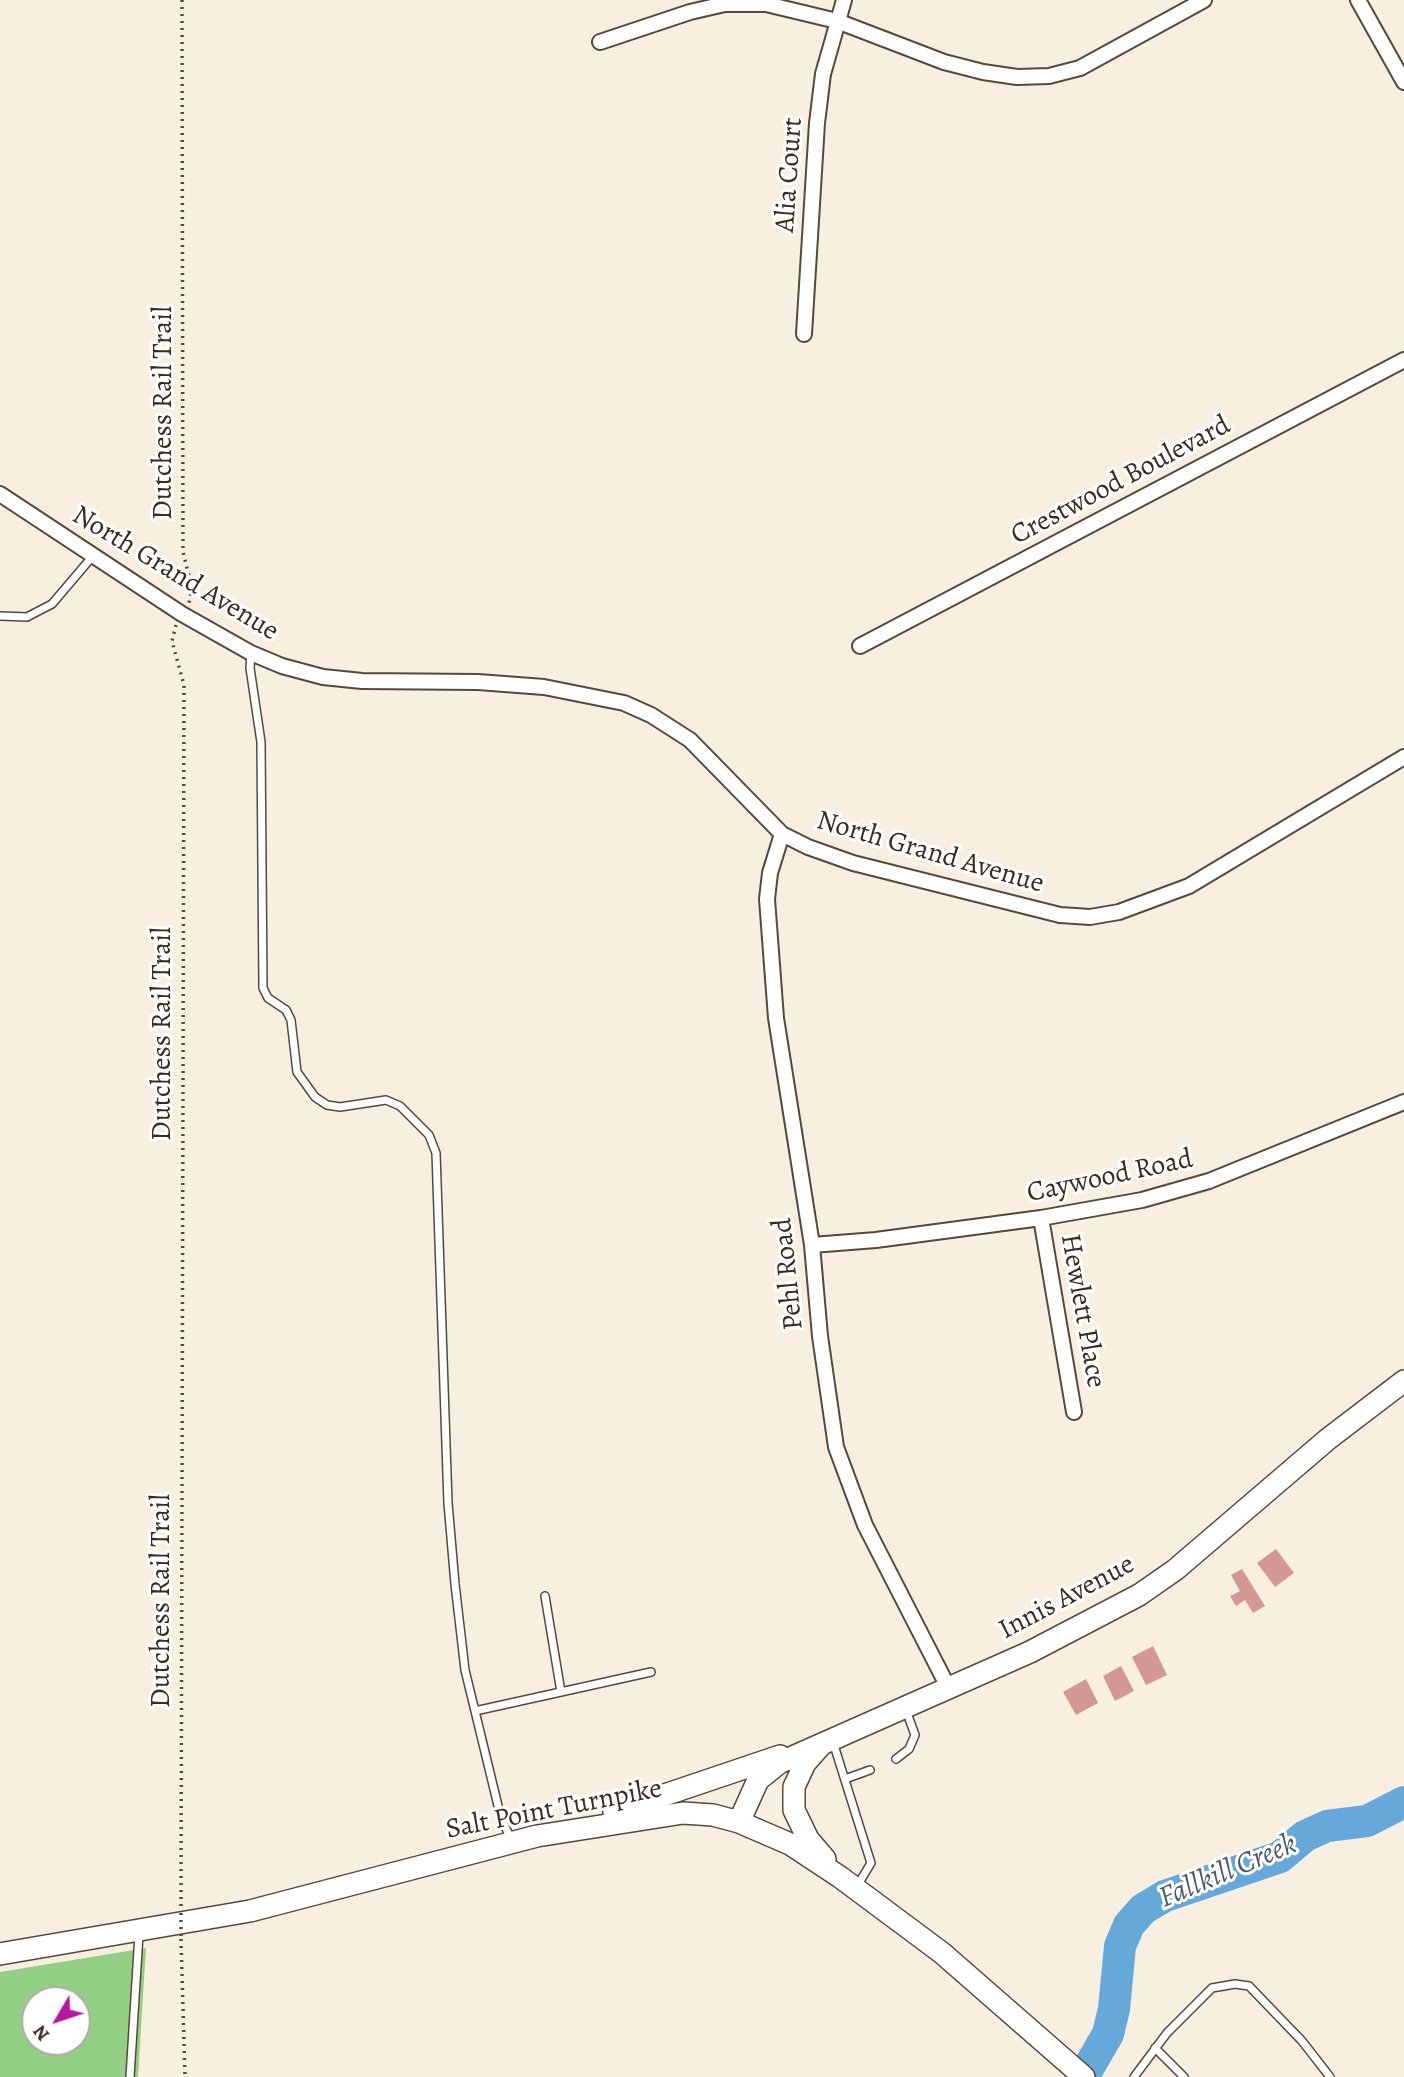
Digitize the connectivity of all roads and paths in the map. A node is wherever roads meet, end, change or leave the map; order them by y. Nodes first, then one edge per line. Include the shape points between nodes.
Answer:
1 (181, 0) edge
2 (844, 0) edge
3 (1204, 0) edge
4 (1358, 0) edge
5 (837, 21) junction
6 (600, 42) dead end
7 (1404, 82) edge
8 (804, 334) dead end
9 (1404, 360) edge
10 (0, 494) edge
11 (92, 557) junction
12 (182, 614) junction
13 (0, 616) edge
14 (860, 646) dead end
15 (251, 653) junction
16 (1404, 757) edge
17 (782, 834) junction
18 (1404, 1102) edge
19 (1041, 1218) junction
20 (811, 1245) junction
21 (1404, 1381) edge
22 (1074, 1412) dead end
23 (545, 1596) dead end
24 (651, 1672) dead end
25 (948, 1688) junction
26 (561, 1692) junction
27 (905, 1706) junction
28 (475, 1712) junction
29 (828, 1739) junction
30 (896, 1759) dead end
31 (870, 1770) dead end
32 (845, 1779) junction
33 (739, 1822) junction
34 (537, 1836) junction
35 (513, 1843) junction
36 (848, 1882) junction
37 (139, 1931) junction
38 (0, 1954) edge
39 (1155, 2048) junction
40 (130, 2077) edge
41 (185, 2077) edge
42 (1084, 2077) edge
43 (1134, 2077) edge
44 (1184, 2077) edge
45 (1330, 2077) edge

1 - 12 path, Dutchess Rail Trail via 183,552 192,588
2 - 5 street, Alia Court
3 - 5 street via 1080,68 1028,77 944,62
4 - 7 street
5 - 6 street via 766,4 725,5
5 - 8 street, Alia Court via 817,123
9 - 14 street, Crestwood Boulevard
10 - 11 street, North Grand Avenue
11 - 12 street, North Grand Avenue
11 - 13 lane via 52,604 27,617
12 - 15 street, North Grand Avenue
12 - 41 path, Dutchess Rail Trail, bridge via 172,635 184,685 181,1936
15 - 17 street, North Grand Avenue via 323,677 544,687 624,703 690,740
15 - 28 lane via 261,742 263,988 291,1020 297,1072 314,1097 340,1107 386,1100 400,1106 429,1135 436,1153 448,1503 465,1670
16 - 17 street, North Grand Avenue via 1189,886 1119,912 1090,917 1060,915 853,863
17 - 20 street, Pehl Road via 767,898 776,1018
18 - 19 street, Caywood Road via 1209,1181 1142,1200
19 - 20 street, Caywood Road
19 - 22 street, Hewlett Place
20 - 25 street, Pehl Road via 836,1447 865,1525
21 - 25 main road, Innis Avenue via 1328,1439 1203,1548 1139,1595 1030,1652
23 - 26 lane
24 - 26 lane
25 - 27 main road, Innis Avenue
26 - 28 lane
27 - 29 main road, Innis Avenue
27 - 30 lane via 915,1735 909,1749
28 - 35 lane via 501,1818
29 - 32 lane
29 - 33 main road, Innis Avenue via 779,1763 758,1780
29 - 34 main road
29 - 36 main road via 805,1763 794,1787 794,1810 808,1839
31 - 32 lane
32 - 36 lane via 872,1863
33 - 34 main road, Salt Point Turnpike via 683,1813
33 - 36 main road, Salt Point Turnpike via 790,1844
34 - 35 main road, Salt Point Turnpike
35 - 37 main road, Salt Point Turnpike via 250,1911
36 - 42 main road, Salt Point Turnpike via 942,1952
37 - 38 main road, Salt Point Turnpike
37 - 40 lane
39 - 43 lane
39 - 44 lane
39 - 45 lane via 1212,1987 1249,1986

